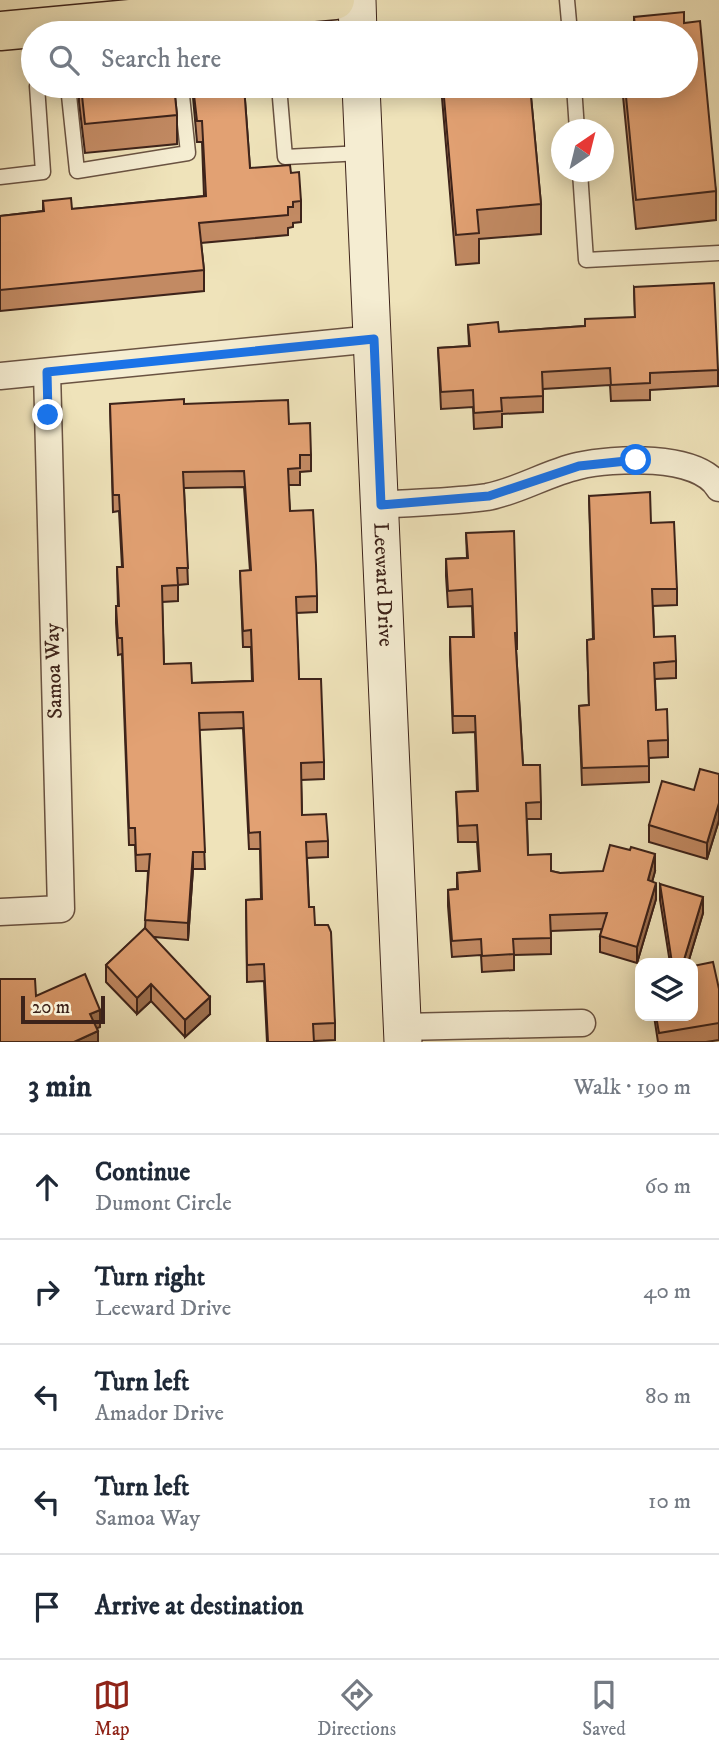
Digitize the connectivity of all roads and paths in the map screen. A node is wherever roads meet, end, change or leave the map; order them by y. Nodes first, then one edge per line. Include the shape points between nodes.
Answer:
1 (335, 0) edge
2 (356, 0) edge
3 (567, 0) edge
4 (251, 21) edge
5 (357, 21) edge
6 (569, 21) edge
7 (38, 98) edge
8 (69, 98) edge
9 (182, 98) edge
10 (280, 98) edge
11 (362, 98) edge
12 (575, 98) edge
13 (576, 119) edge
14 (365, 152) junction
15 (0, 177) edge
16 (581, 182) edge
17 (719, 253) edge
18 (374, 339) junction
19 (47, 372) junction
20 (0, 376) edge
21 (719, 488) edge
22 (381, 505) junction
23 (0, 912) edge
24 (582, 1023) dead end
25 (403, 1034) edge

1 - 4 main road
2 - 5 street
3 - 6 lane
7 - 15 lane via 43,172
8 - 9 lane via 77,171 188,153
10 - 14 lane via 285,157
11 - 14 street, Leeward Drive
12 - 13 lane
14 - 18 street, Leeward Drive
16 - 17 lane via 586,260
18 - 19 street
18 - 22 street, Leeward Drive
19 - 20 street
19 - 23 street, Samoa Way via 61,909
21 - 22 street via 690,466 636,460 579,466 489,496
22 - 25 street, Leeward Drive
24 - 25 street

